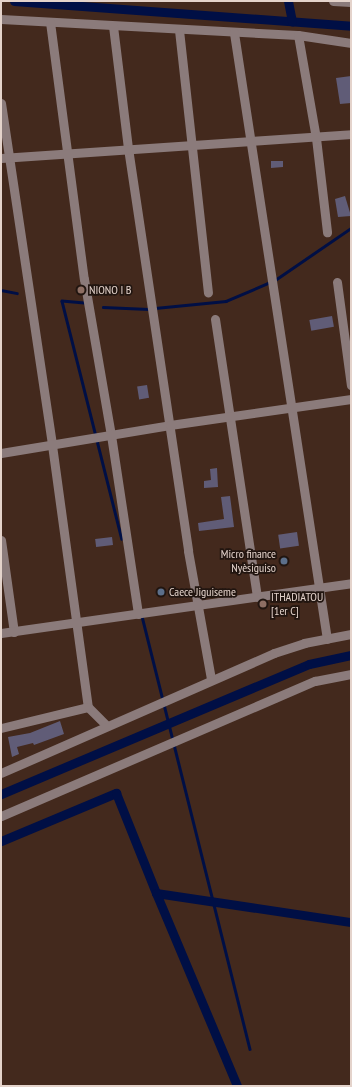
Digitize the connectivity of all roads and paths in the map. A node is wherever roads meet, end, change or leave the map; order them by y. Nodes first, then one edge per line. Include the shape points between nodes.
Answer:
1 (333, 1) edge
2 (351, 2) edge
3 (1, 19) edge
4 (50, 22) junction
5 (113, 26) junction
6 (179, 30) junction
7 (234, 33) junction
8 (298, 35) junction
9 (351, 43) edge
10 (1, 103) edge
11 (351, 134) edge
12 (316, 138) junction
13 (252, 139) junction
14 (191, 143) junction
15 (128, 148) junction
16 (66, 152) junction
17 (4, 157) edge
18 (327, 232) dead end
19 (337, 282) dead end
20 (208, 292) dead end
21 (215, 319) dead end
22 (351, 385) edge
23 (351, 399) edge
24 (293, 409) junction
25 (232, 418) junction
26 (170, 425) junction
27 (111, 435) junction
28 (52, 444) junction
29 (1, 453) edge
30 (1, 540) edge
31 (351, 583) edge
32 (318, 588) junction
33 (257, 597) junction
34 (198, 606) junction
35 (138, 614) junction
36 (74, 623) junction
37 (14, 632) junction
38 (1, 633) edge
39 (351, 634) edge
40 (327, 639) junction
41 (351, 674) edge
42 (211, 679) junction
43 (88, 707) junction
44 (106, 725) junction
45 (1, 728) edge
46 (1, 773) edge
47 (1, 816) edge

1 - 2 street
3 - 4 street
4 - 5 street
4 - 16 street
5 - 6 street
5 - 15 street
6 - 7 street
6 - 14 street
7 - 8 street
7 - 13 street
8 - 9 street
8 - 12 street
10 - 17 street
11 - 12 street
12 - 13 street
12 - 18 street
13 - 14 street
13 - 24 street
14 - 15 street
14 - 20 street
15 - 16 street
15 - 26 street
16 - 17 street
16 - 27 street via 84,279
17 - 28 street
19 - 22 street
21 - 25 street
23 - 24 street
24 - 25 street
24 - 32 street
25 - 26 street
25 - 33 street
26 - 27 street
26 - 34 street
27 - 28 street
27 - 35 street
28 - 29 street
28 - 36 street
30 - 37 street
31 - 32 street
32 - 33 street
32 - 40 street
33 - 34 street
34 - 35 street
34 - 42 street
35 - 36 street
36 - 37 street
36 - 43 street
37 - 38 street
39 - 40 street
40 - 42 street via 274,652
41 - 47 street via 315,681
42 - 44 street
43 - 44 street
43 - 45 street
44 - 46 street

